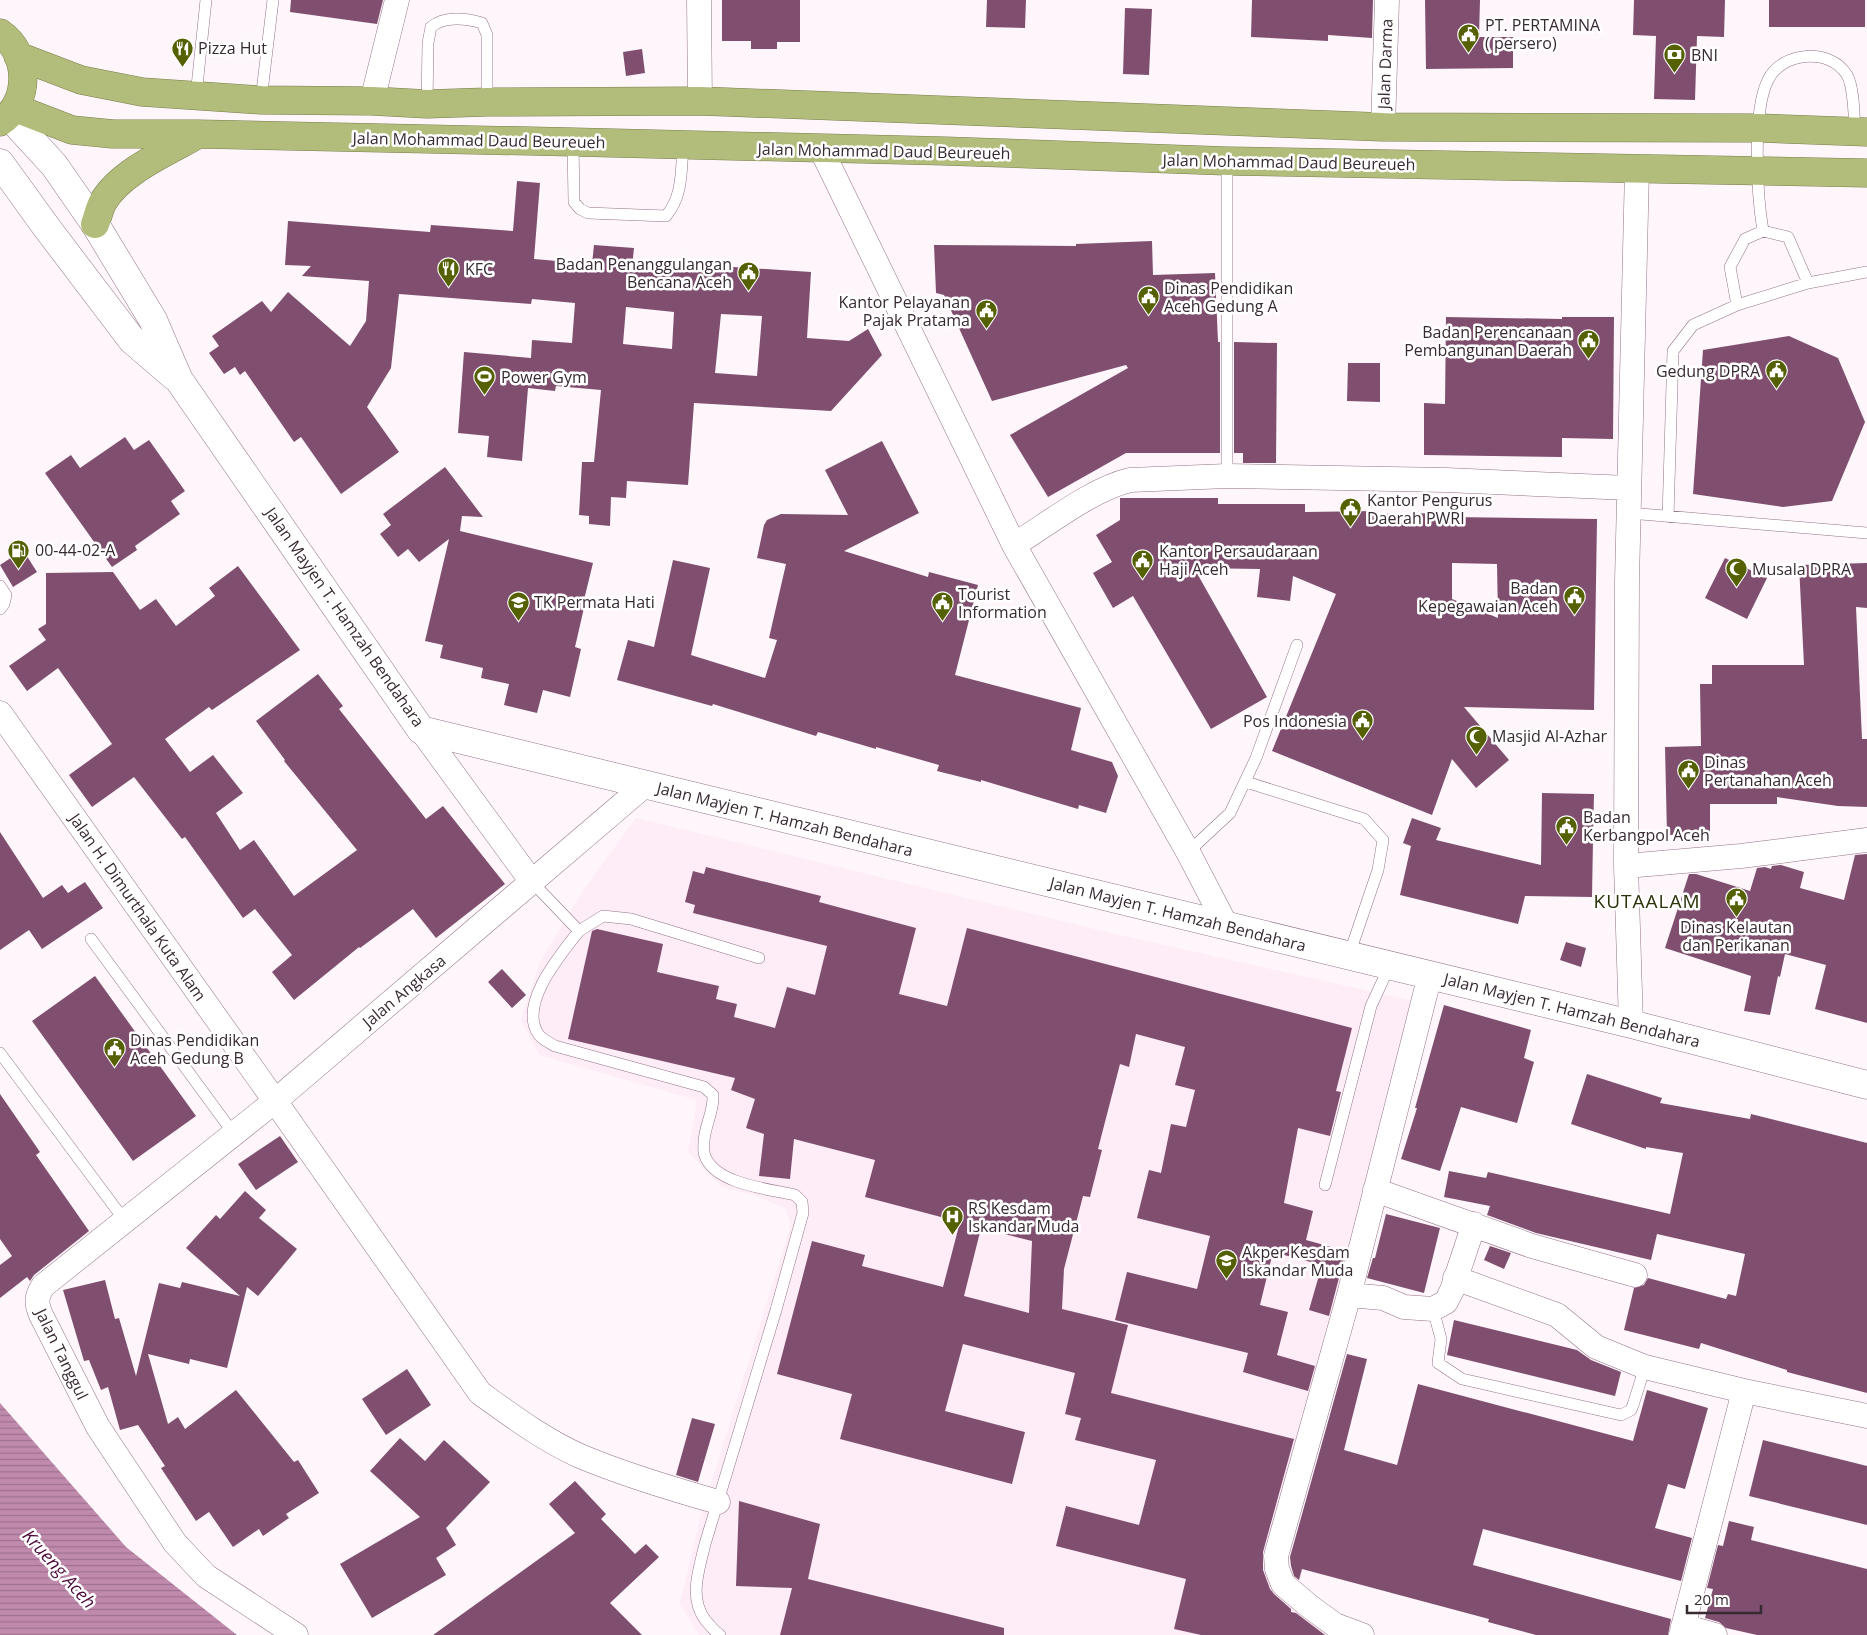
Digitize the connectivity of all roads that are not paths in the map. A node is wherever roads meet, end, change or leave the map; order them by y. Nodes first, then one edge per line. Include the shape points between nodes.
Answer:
1 (206, 0) edge
2 (273, 0) edge
3 (397, 0) edge
4 (699, 0) edge
5 (1387, 0) edge
6 (0, 33) edge
7 (18, 56) junction
8 (196, 96) junction
9 (261, 100) junction
10 (372, 100) junction
11 (700, 101) junction
12 (487, 102) junction
13 (427, 104) junction
14 (8, 116) edge
15 (1383, 127) junction
16 (1758, 128) junction
17 (1861, 131) edge
18 (198, 134) junction
19 (573, 142) junction
20 (683, 146) junction
21 (821, 148) junction
22 (1227, 161) junction
23 (0, 163) edge
24 (1637, 170) junction
25 (1758, 170) junction
26 (1867, 173) edge
27 (95, 224) junction
28 (1763, 231) junction
29 (1867, 272) edge
30 (1808, 283) junction
31 (1737, 305) junction
32 (179, 380) junction
33 (1227, 476) junction
34 (1629, 488) junction
35 (1629, 513) junction
36 (1668, 517) junction
37 (1867, 533) edge
38 (1014, 545) junction
39 (0, 586) edge
40 (0, 609) edge
41 (1297, 645) dead end
42 (0, 713) edge
43 (421, 730) junction
44 (1246, 782) junction
45 (645, 785) junction
46 (1867, 840) edge
47 (1188, 852) junction
48 (1626, 866) junction
49 (532, 882) junction
50 (1226, 925) junction
51 (579, 931) junction
52 (91, 939) dead end
53 (1349, 955) junction
54 (759, 958) dead end
55 (1390, 965) junction
56 (1430, 975) junction
57 (1632, 1024) junction
58 (0, 1052) edge
59 (1867, 1085) edge
60 (275, 1100) junction
61 (234, 1134) junction
62 (1325, 1184) dead end
63 (1375, 1190) junction
64 (125, 1221) junction
65 (1474, 1224) junction
66 (1635, 1275) dead end
67 (1455, 1278) junction
68 (1349, 1295) junction
69 (1433, 1309) junction
70 (1645, 1367) junction
71 (1744, 1391) junction
72 (1867, 1416) edge
73 (718, 1502) junction
74 (1682, 1631) edge
75 (296, 1635) edge
76 (720, 1635) edge
77 (1362, 1635) edge
78 (1715, 1635) edge

1 - 8 lane
2 - 9 lane
3 - 10 street
4 - 11 street
5 - 15 street, Jalan Darma
6 - 7 highway
7 - 8 highway via 80,80 142,92
7 - 14 highway via 23,82 20,96
8 - 9 highway
9 - 10 highway
10 - 13 highway
11 - 12 highway
11 - 15 highway
12 - 13 highway
12 - 13 lane via 487,34 482,23 468,19 438,22 431,27
14 - 18 highway, Jalan Mohammad Daud Beureueh via 72,130 113,134
14 - 27 street, Jalan Mayjen T. Hamzah Bendahara via 54,166
15 - 16 highway
16 - 17 highway
16 - 17 lane via 1763,94 1773,70 1796,57 1817,57 1833,62 1848,76
16 - 25 lane
18 - 19 highway, Jalan Mohammad Daud Beureueh
18 - 27 highway via 117,184 102,203
19 - 20 highway, Jalan Mohammad Daud Beureueh
19 - 20 lane via 574,202 580,209 588,213 666,216 680,189
20 - 21 highway, Jalan Mohammad Daud Beureueh
21 - 22 highway, Jalan Mohammad Daud Beureueh
21 - 38 street
22 - 24 highway, Jalan Mohammad Daud Beureueh
22 - 33 lane
23 - 32 street via 132,340
24 - 25 highway, Jalan Mohammad Daud Beureueh
24 - 34 street
25 - 26 highway, Jalan Mohammad Daud Beureueh
25 - 28 lane
27 - 32 street, Jalan Mayjen T. Hamzah Bendahara via 153,320
28 - 30 lane via 1788,237
28 - 31 lane via 1745,239 1730,267
29 - 30 lane
30 - 31 lane
31 - 36 lane via 1693,325 1673,350
32 - 43 street, Jalan Mayjen T. Hamzah Bendahara
33 - 34 street via 1446,480
33 - 38 street via 1130,480 1115,484
34 - 35 street
35 - 36 lane
35 - 48 street
36 - 37 lane
38 - 47 street
39 - 40 lane via 6,595
41 - 44 lane
42 - 60 street, Jalan H. Dimurthala Kuta Alam
43 - 45 street, Jalan Mayjen T. Hamzah Bendahara
43 - 49 street
44 - 47 lane via 1230,814
44 - 53 lane via 1364,819 1383,840 1378,870
45 - 49 street, Jalan Angkasa
45 - 50 street, Jalan Mayjen T. Hamzah Bendahara
46 - 48 street
47 - 50 street
48 - 57 street
49 - 51 lane
49 - 60 street, Jalan Angkasa
50 - 53 street, Jalan Mayjen T. Hamzah Bendahara
51 - 54 lane via 602,916 631,918
51 - 73 lane via 550,969 538,998 533,1019 540,1036 555,1046 704,1087 713,1095 704,1143 708,1163 730,1179 794,1195 802,1202 803,1212 776,1310
52 - 61 lane
53 - 55 street, Jalan Mayjen T. Hamzah Bendahara
55 - 56 street, Jalan Mayjen T. Hamzah Bendahara
55 - 62 lane via 1371,1006
56 - 57 street, Jalan Mayjen T. Hamzah Bendahara
56 - 63 street
57 - 59 street, Jalan Mayjen T. Hamzah Bendahara
58 - 64 lane
60 - 61 street, Jalan Tanggul
60 - 73 street, Jalan H. Dimurthala Kuta Alam via 480,1393 523,1424 580,1456
61 - 64 street, Jalan Tanggul
63 - 65 street
63 - 68 street
64 - 75 street, Jalan Tanggul via 43,1286 36,1302 41,1315 98,1427 175,1542 206,1576
65 - 66 street via 1532,1246
65 - 67 street
67 - 69 street via 1446,1302
67 - 70 street via 1557,1315 1596,1347
68 - 69 street via 1383,1298 1404,1307
68 - 77 street via 1276,1556 1283,1584 1335,1624
69 - 70 lane via 1441,1339 1438,1362 1462,1380 1621,1416 1631,1410
70 - 71 street
71 - 72 street
71 - 74 street
73 - 76 lane via 698,1572 695,1598 702,1616
74 - 78 street

